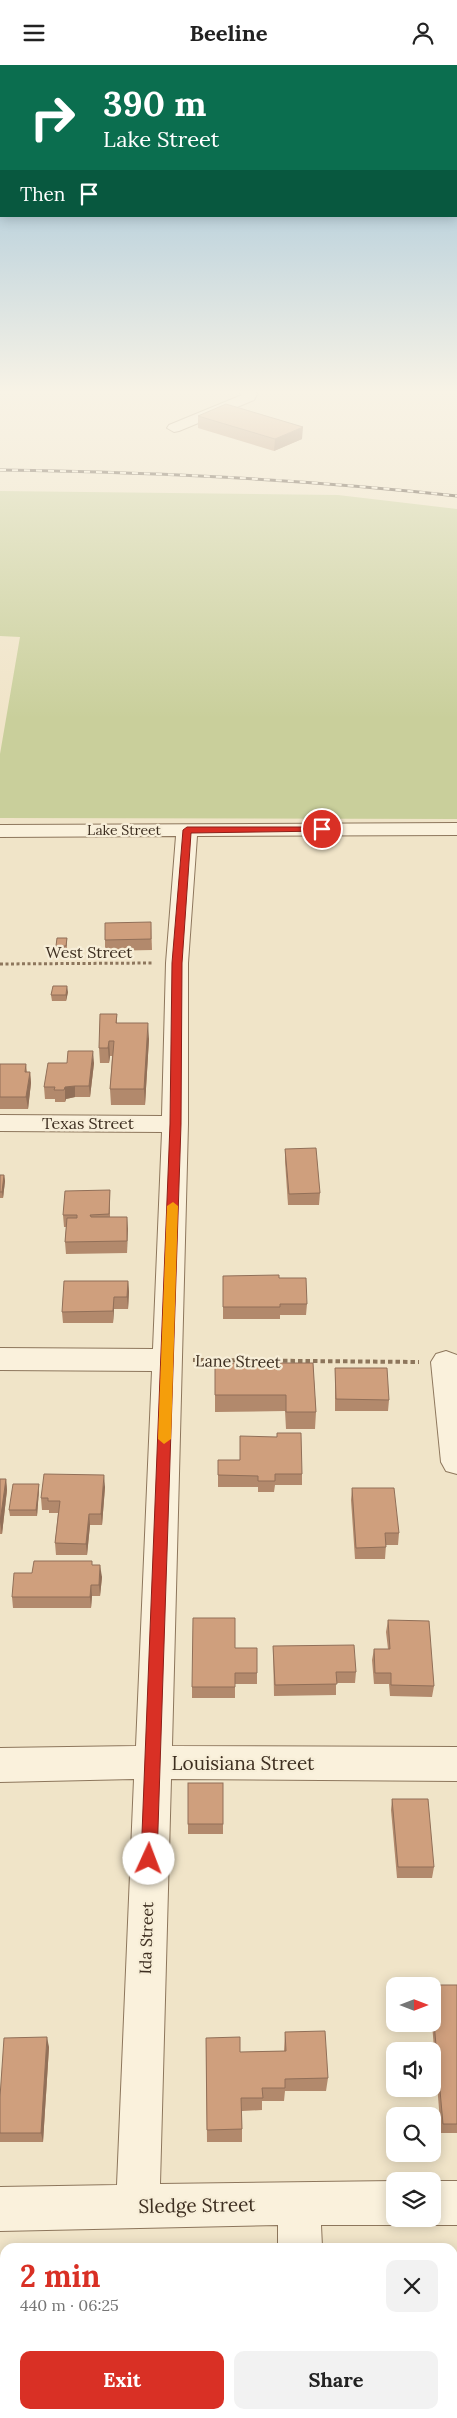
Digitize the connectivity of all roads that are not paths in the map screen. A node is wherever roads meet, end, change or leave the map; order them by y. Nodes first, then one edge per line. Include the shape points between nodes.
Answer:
1 (457, 829) edge
2 (187, 830) junction
3 (0, 831) edge
4 (0, 1123) edge
5 (175, 1124) junction
6 (0, 1359) edge
7 (168, 1360) junction
8 (446, 1363) road end
9 (457, 1461) edge
10 (152, 1762) junction
11 (457, 1764) edge
12 (0, 1765) edge
13 (299, 2203) junction
14 (386, 2203) edge
15 (441, 2203) edge
16 (457, 2203) edge
17 (138, 2207) junction
18 (0, 2209) edge
19 (300, 2243) edge

1 - 2 street, Lake Street
2 - 3 street, Lake Street
2 - 5 street, Ida Street via 177,963
4 - 5 street, Texas Street
5 - 7 street, Ida Street
6 - 7 street
7 - 10 street, Ida Street
8 - 9 street
10 - 11 street, Louisiana Street
10 - 12 street, Louisiana Street
10 - 17 street, Ida Street
13 - 14 street, Sledge Street
13 - 17 street, Sledge Street
13 - 19 street
15 - 16 street
17 - 18 street, Sledge Street

